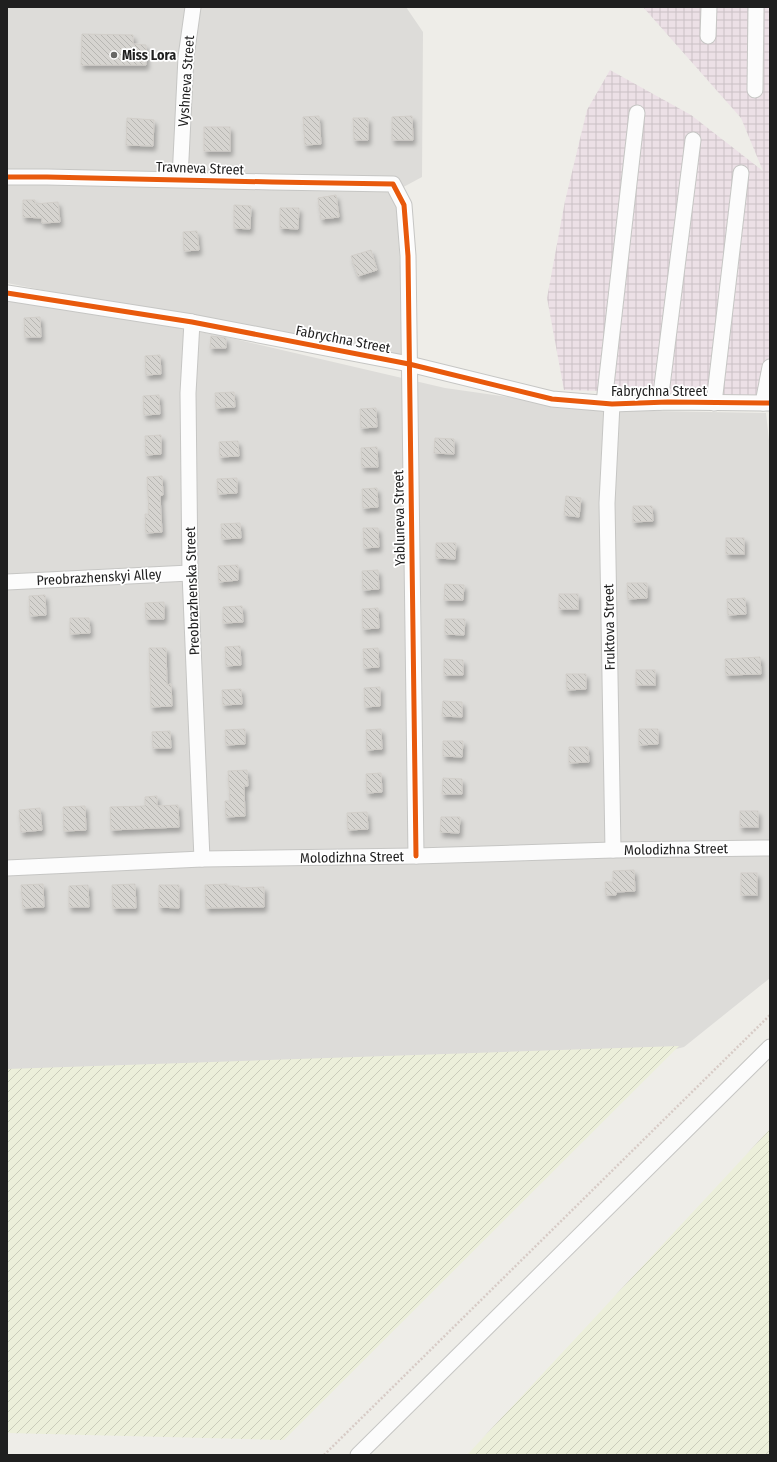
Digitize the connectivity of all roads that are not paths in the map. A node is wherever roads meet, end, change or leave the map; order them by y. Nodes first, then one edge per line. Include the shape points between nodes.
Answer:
1 (193, 7) edge
2 (709, 7) edge
3 (756, 7) edge
4 (708, 36) dead end
5 (755, 90) dead end
6 (637, 113) dead end
7 (693, 140) dead end
8 (741, 173) dead end
9 (7, 177) edge
10 (180, 180) junction
11 (393, 184) joint
12 (7, 292) edge
13 (192, 322) junction
14 (409, 364) junction
15 (770, 367) edge
16 (660, 402) junction
17 (608, 403) junction
18 (714, 403) junction
19 (766, 403) edge
20 (190, 573) junction
21 (7, 582) edge
22 (770, 848) edge
23 (613, 850) junction
24 (416, 856) junction
25 (202, 859) junction
26 (7, 868) edge
27 (770, 1047) edge
28 (358, 1455) edge

1 - 10 street, Vyshneva Street via 186,57
2 - 4 street
3 - 5 street
6 - 17 street, Fruktova Street
7 - 16 street
8 - 18 street
9 - 10 street, Travneva Street
10 - 11 street, Travneva Street
11 - 14 street, Yabluneva Street via 404,205 408,256
12 - 13 street, Fabrychna Street
13 - 14 street, Fabrychna Street
13 - 20 street, Preobrazhenska Street via 188,393
14 - 17 street, Fabrychna Street via 552,399
14 - 24 street, Yabluneva Street
15 - 19 street
16 - 17 street, Fabrychna Street
16 - 18 street, Fabrychna Street
17 - 23 street, Fruktova Street via 607,503
18 - 19 street, Fabrychna Street
20 - 21 street, Preobrazhenskyi Alley
20 - 25 street, Preobrazhenska Street
22 - 23 street, Molodizhna Street
23 - 24 street, Molodizhna Street
24 - 25 street, Molodizhna Street
25 - 26 street, Molodizhna Street
27 - 28 street

